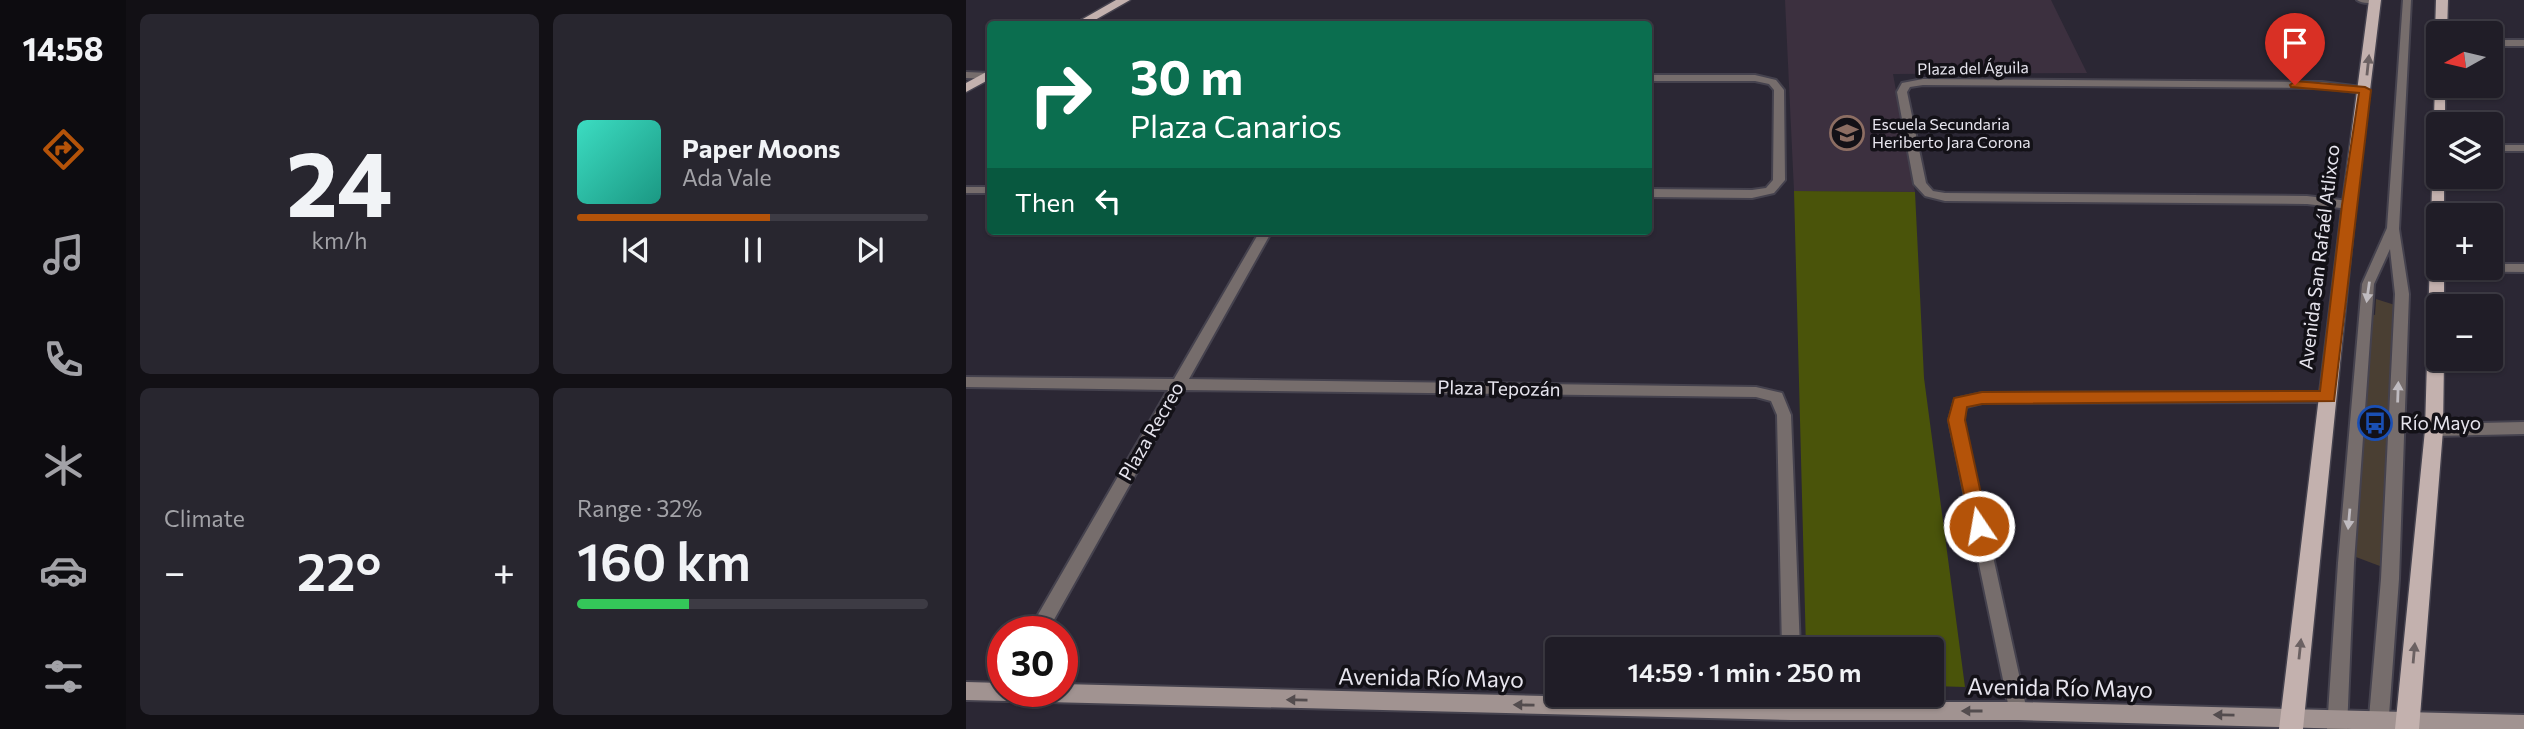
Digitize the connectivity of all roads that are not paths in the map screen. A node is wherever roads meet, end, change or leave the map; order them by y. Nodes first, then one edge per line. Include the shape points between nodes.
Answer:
1 (1124, 0) edge
2 (2361, 0) edge
3 (2375, 0) edge
4 (2407, 0) edge
5 (2442, 0) edge
6 (1086, 21) edge
7 (2441, 21) edge
8 (2503, 43) edge
9 (2524, 43) edge
10 (966, 75) edge
11 (987, 76) edge
12 (987, 77) edge
13 (1652, 78) edge
14 (966, 88) edge
15 (2365, 90) junction
16 (2503, 148) edge
17 (2524, 148) edge
18 (966, 190) edge
19 (987, 190) edge
20 (1652, 193) edge
21 (2349, 205) junction
22 (2393, 229) junction
23 (1264, 235) edge
24 (2503, 268) edge
25 (2524, 268) edge
26 (2435, 280) edge
27 (966, 382) edge
28 (1178, 383) junction
29 (2328, 397) junction
30 (2524, 428) edge
31 (2434, 430) junction
32 (1046, 616) edge
33 (1791, 637) edge
34 (966, 691) edge
35 (987, 692) edge
36 (1078, 693) edge
37 (1545, 700) edge
38 (1905, 707) edge
39 (2018, 711) junction
40 (2292, 723) edge
41 (2337, 724) edge
42 (2379, 724) edge
43 (2524, 724) edge
44 (2407, 725) edge

1 - 6 main road
2 - 3 street
15 -> 3 main road, Avenida San Rafaél Atlixco
4 - 22 street
5 - 7 main road
8 - 9 street
10 - 11 street
12 - 14 main road
13 - 20 street via 1772,82 1779,90 1779,180 1770,191 1752,194
15 - 21 main road, Avenida San Rafaél Atlixco
15 - 21 street, Plaza del Águila via 2322,85 1923,82 1906,85 1902,92 1920,184 1929,194 2307,200
16 - 17 street
18 - 19 street
21 - 29 main road, Avenida San Rafaél Atlixco
22 -> 41 street via 2368,284
42 -> 22 street via 2402,294
23 - 28 street, Plaza Recreo
24 - 25 street
26 - 31 main road
27 - 28 street, Plaza Tepozán
28 - 32 street, Plaza Recreo
28 - 33 street, Plaza Tepozán via 1756,392 1777,397 1784,415
29 - 39 street via 1982,398 1960,403 1956,420
40 -> 29 main road, Avenida San Rafaél Atlixco
30 - 31 street
44 -> 31 main road
34 - 35 street, Avenida Río Mayo
37 -> 36 street, Avenida Río Mayo
39 -> 38 street, Avenida Río Mayo
40 -> 39 street, Avenida Río Mayo
40 - 41 street, Avenida Río Mayo
41 - 42 street, Avenida Río Mayo
42 - 44 street, Avenida Río Mayo
43 - 44 street, Avenida Río Mayo

